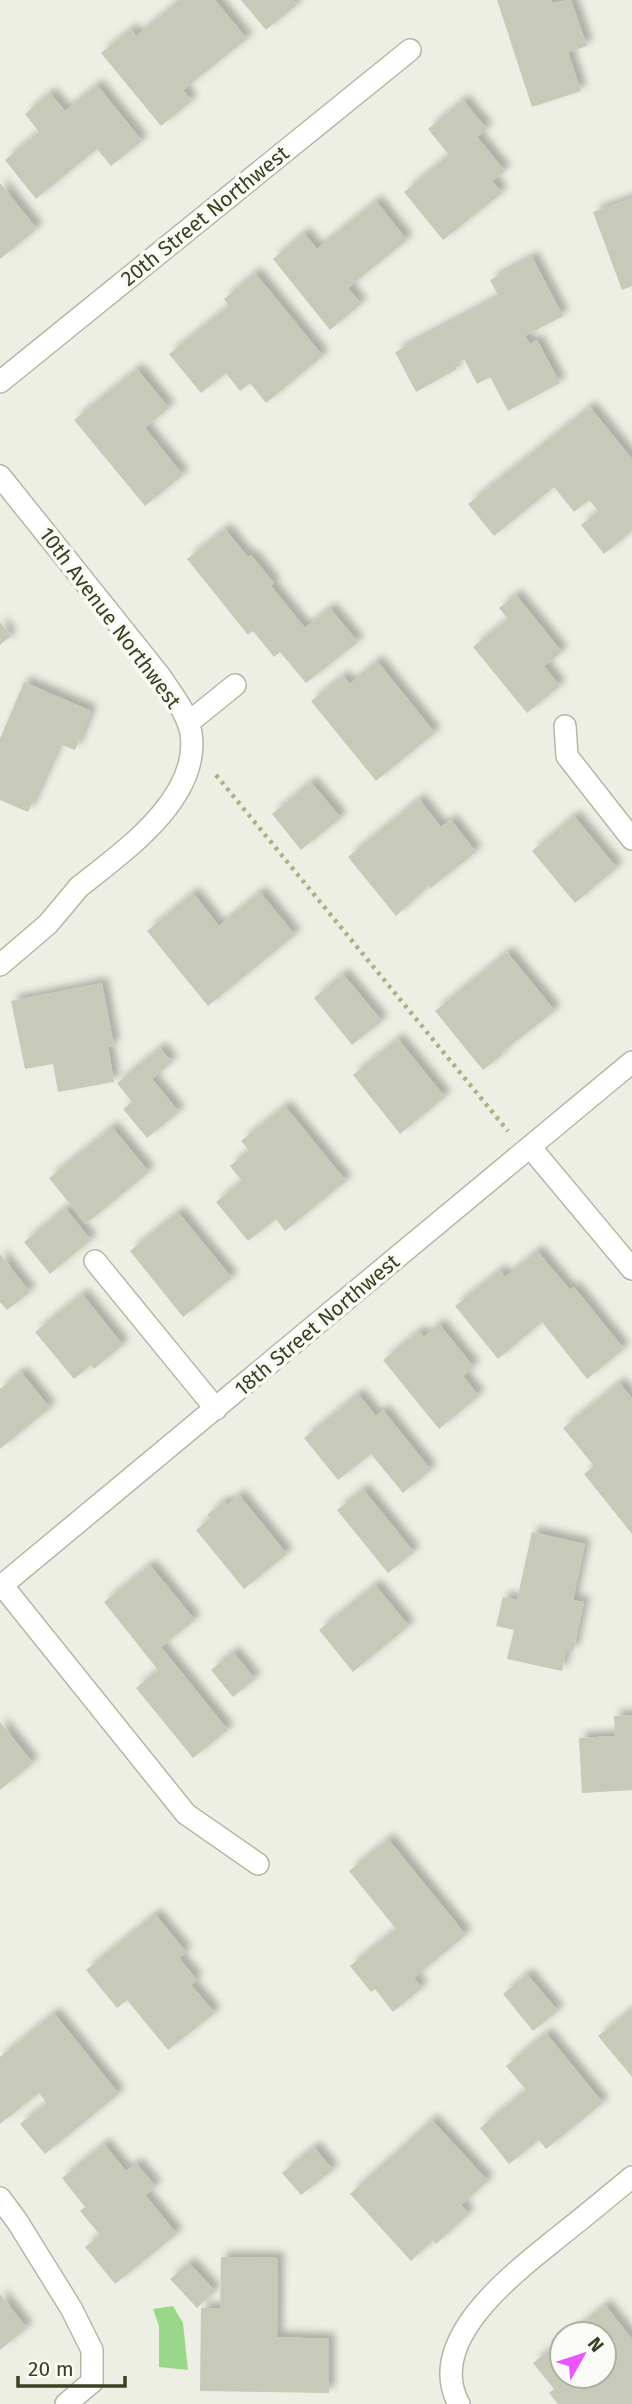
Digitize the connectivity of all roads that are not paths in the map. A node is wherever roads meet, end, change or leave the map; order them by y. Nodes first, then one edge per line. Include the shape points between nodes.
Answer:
1 (410, 50) dead end
2 (0, 382) edge
3 (0, 476) edge
4 (235, 685) dead end
5 (188, 723) junction
6 (565, 726) dead end
7 (632, 839) edge
8 (0, 965) edge
9 (632, 1062) edge
10 (531, 1147) junction
11 (95, 1261) dead end
12 (632, 1269) edge
13 (216, 1409) junction
14 (1, 1586) edge
15 (258, 1864) dead end
16 (632, 2178) edge
17 (0, 2198) edge
18 (66, 2404) edge
19 (459, 2404) edge

1 - 2 street, 20th Street Northwest
3 - 5 street, 10th Avenue Northwest via 160,676
4 - 5 street
5 - 8 street, 10th Avenue Northwest via 192,754 186,771 149,828 79,887 48,924
6 - 7 street via 567,756
9 - 10 street, 18th Street Northwest
10 - 12 street
10 - 13 street, 18th Street Northwest
11 - 13 street
13 - 14 street, 18th Street Northwest
14 - 15 street via 186,1814
16 - 19 street via 495,2291 463,2333 453,2356 452,2388
17 - 18 street via 71,2308 92,2350 92,2382

